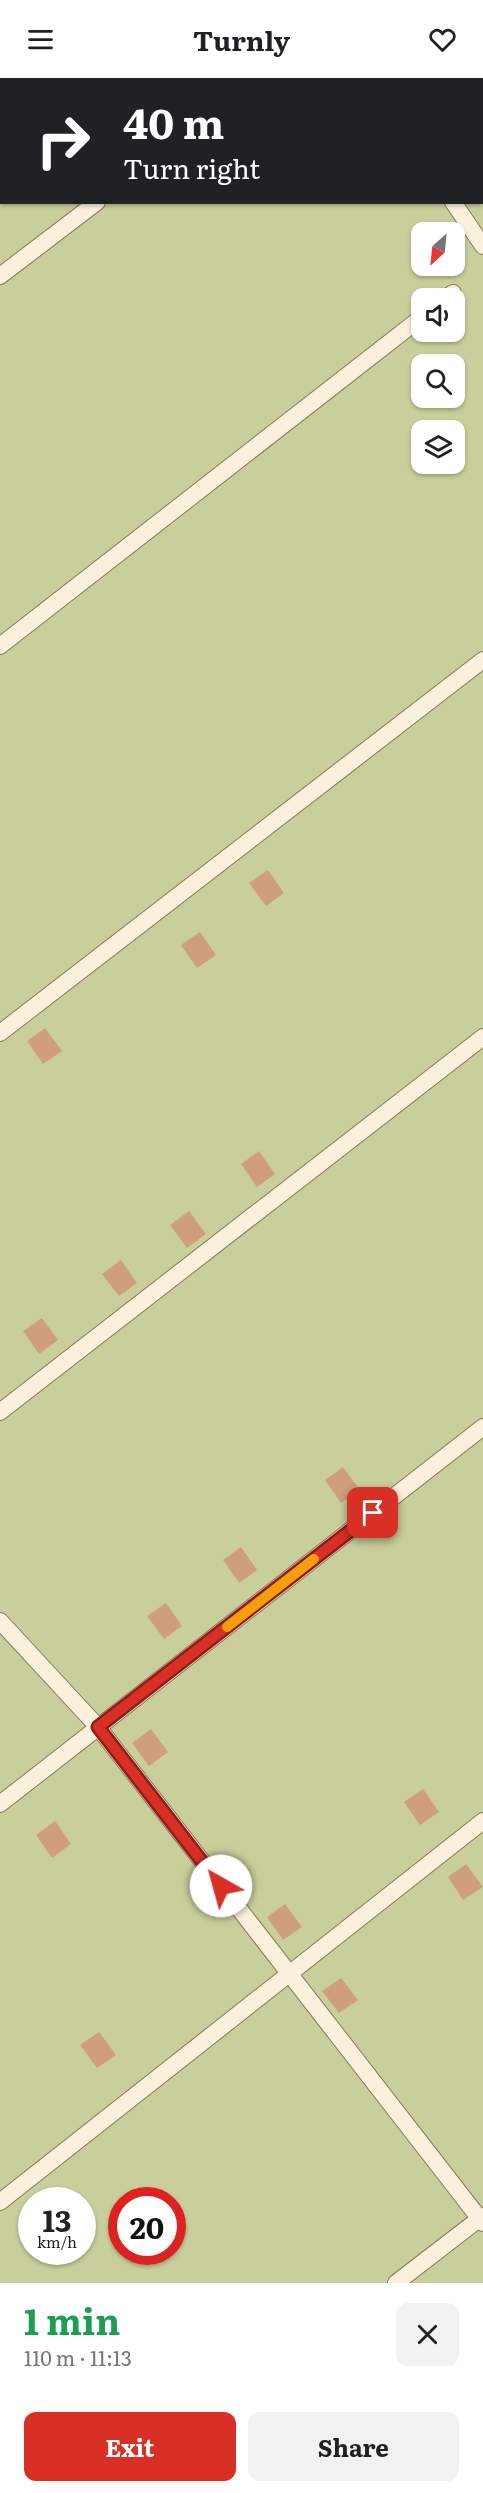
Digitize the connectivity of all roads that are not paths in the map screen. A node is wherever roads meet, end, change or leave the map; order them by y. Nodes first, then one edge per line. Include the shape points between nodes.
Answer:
1 (94, 204) edge
2 (454, 204) edge
3 (483, 246) edge
4 (0, 276) edge
5 (411, 326) edge
6 (0, 646) edge
7 (483, 660) edge
8 (0, 1033) edge
9 (483, 1037) edge
10 (0, 1412) edge
11 (483, 1427) edge
12 (0, 1621) edge
13 (98, 1727) junction
14 (0, 1804) edge
15 (483, 1821) edge
16 (290, 1974) junction
17 (0, 2202) edge
18 (482, 2219) edge
19 (396, 2283) edge

1 - 4 lane
2 - 3 lane
5 - 6 lane
7 - 8 lane
9 - 10 lane
11 - 13 lane
12 - 13 lane
13 - 14 lane
13 - 16 lane
15 - 16 lane
16 - 17 lane
16 - 18 lane
18 - 19 lane

